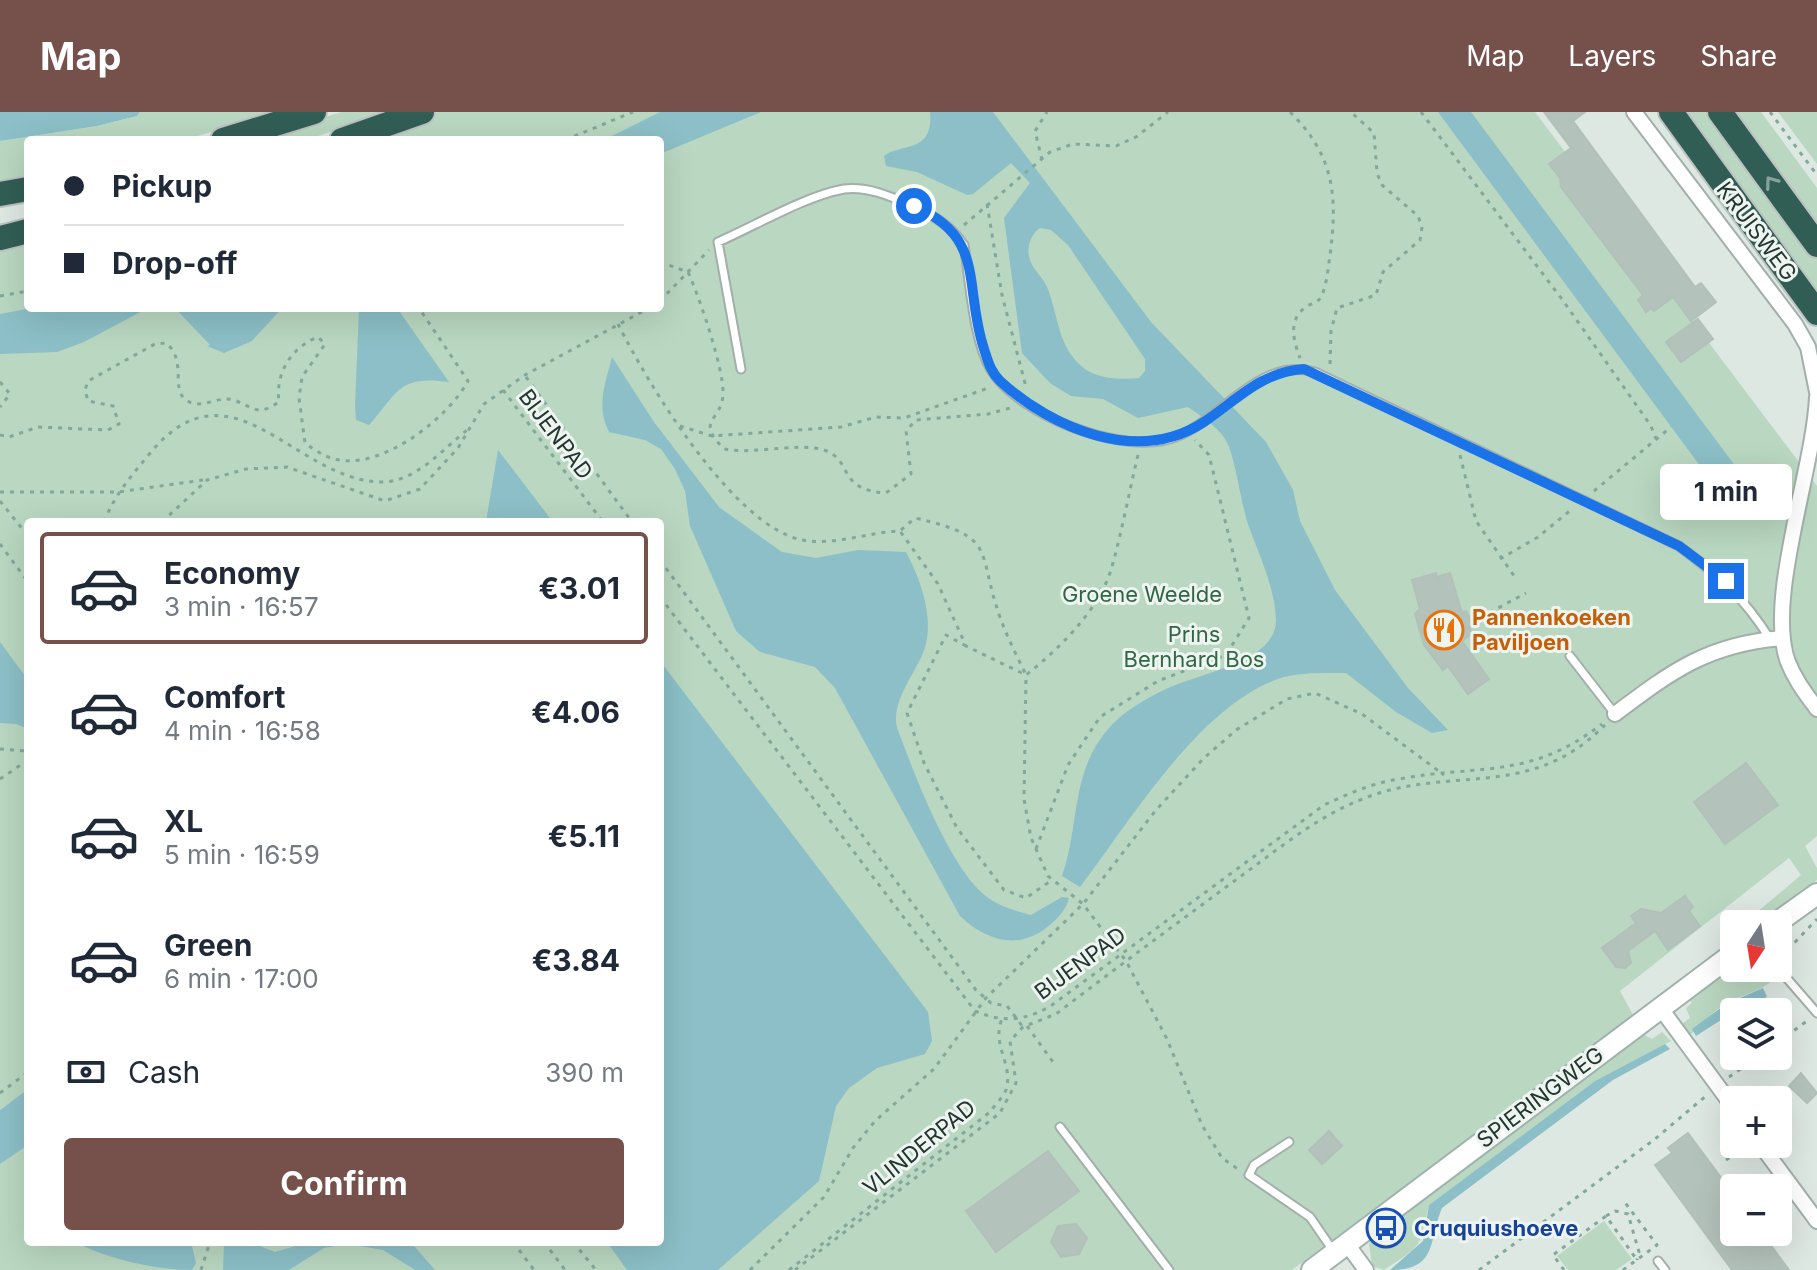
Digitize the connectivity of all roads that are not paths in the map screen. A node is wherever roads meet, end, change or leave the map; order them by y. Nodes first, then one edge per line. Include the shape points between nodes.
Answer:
1 (314, 112) edge
2 (422, 112) edge
3 (1634, 112) edge
4 (1671, 112) edge
5 (1720, 112) edge
6 (236, 136) edge
7 (353, 136) edge
8 (24, 190) edge
9 (0, 194) edge
10 (24, 232) edge
11 (0, 238) edge
12 (1817, 245) edge
13 (1817, 313) edge
14 (741, 369) dead end
15 (1817, 394) edge
16 (1776, 638) junction
17 (1570, 656) dead end
18 (1817, 709) edge
19 (1615, 714) joint
20 (1817, 894) edge
21 (1792, 912) edge
22 (1720, 963) edge
23 (1790, 982) edge
24 (1659, 1006) junction
25 (1817, 1014) edge
26 (1720, 1090) edge
27 (1060, 1127) dead end
28 (1289, 1142) dead end
29 (1770, 1158) edge
30 (1817, 1221) edge
31 (1341, 1249) junction
32 (1658, 1261) dead end
33 (1169, 1270) edge
34 (1312, 1270) edge
35 (1366, 1270) edge
36 (1665, 1270) edge

1 - 6 highway
2 - 7 highway
3 - 15 street, KRUISWEG via 1795,324 1808,347
4 - 13 highway, KRUISWEG
12 -> 5 highway, KRUISWEG
8 - 9 highway
10 - 11 highway
14 - 16 lane via 718,242 845,189 875,191 931,214 955,233 964,245 989,367 1022,400 1065,424 1141,443 1161,442 1204,422 1272,375 1304,369 1679,546 1726,581
15 - 16 street, KRUISWEG
16 - 18 street, KRUISWEG
16 - 19 street via 1701,655
17 - 19 lane
20 - 21 street
22 - 24 street, SPIERINGWEG
23 - 25 lane
24 - 26 street
24 - 31 street, SPIERINGWEG
27 - 33 lane
28 - 31 lane via 1254,1165 1249,1175 1310,1217
29 - 30 street
31 - 34 street, SPIERINGWEG
31 - 35 street
32 - 36 lane

